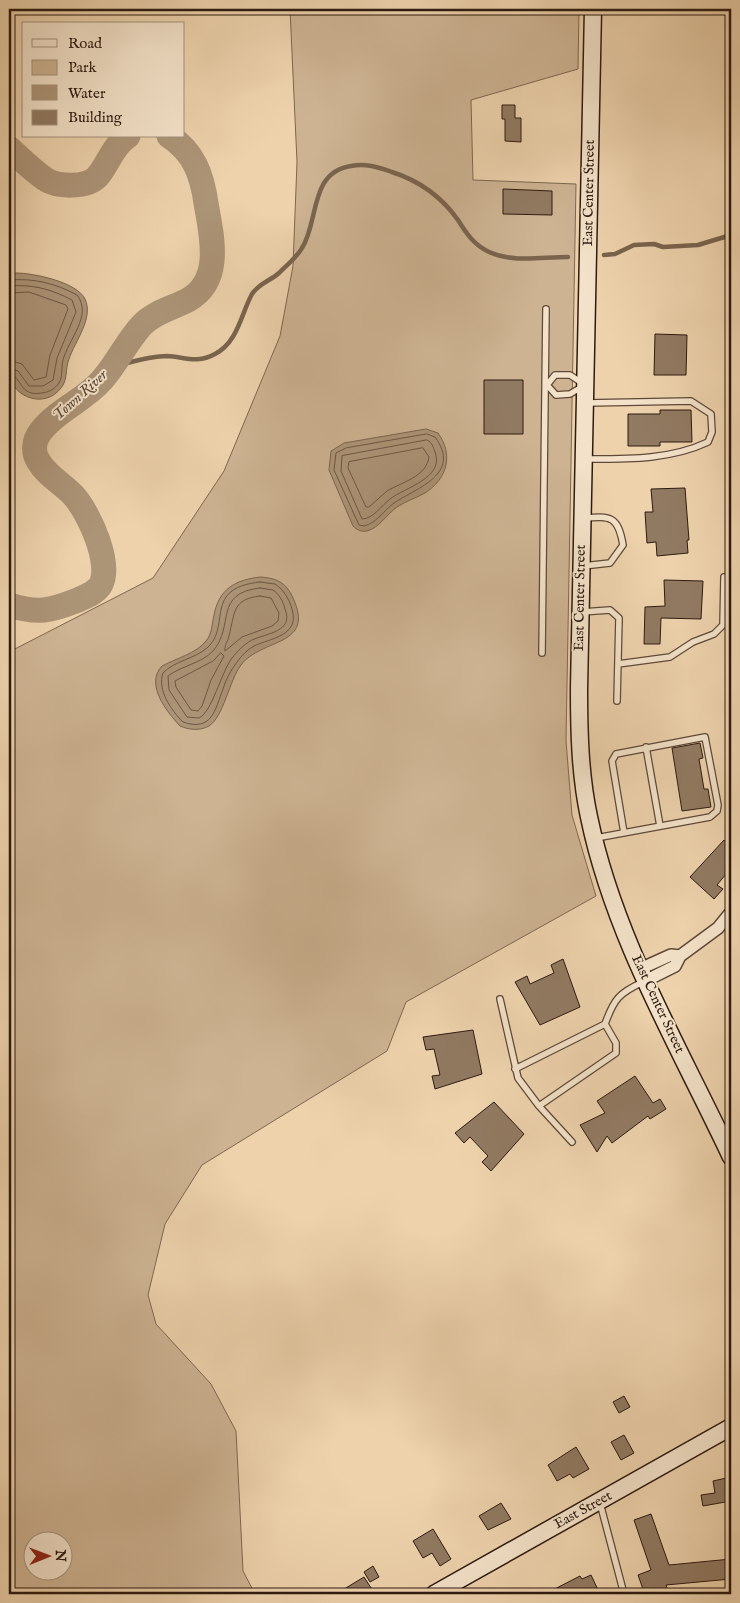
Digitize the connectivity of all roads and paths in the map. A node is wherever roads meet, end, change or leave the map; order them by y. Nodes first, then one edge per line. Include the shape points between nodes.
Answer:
1 (593, 9) edge
2 (546, 309) dead end
3 (547, 385) junction
4 (585, 385) junction
5 (585, 403) junction
6 (583, 460) junction
7 (581, 519) junction
8 (580, 566) junction
9 (724, 577) dead end
10 (580, 612) junction
11 (542, 652) dead end
12 (618, 664) junction
13 (617, 701) dead end
14 (646, 748) junction
15 (660, 826) junction
16 (624, 833) junction
17 (594, 838) junction
18 (731, 912) edge
19 (643, 975) junction
20 (500, 999) dead end
21 (605, 1024) junction
22 (515, 1069) junction
23 (538, 1106) junction
24 (572, 1142) dead end
25 (731, 1157) edge
26 (731, 1427) edge
27 (600, 1501) junction
28 (434, 1594) edge
29 (624, 1594) edge

1 - 4 main road, East Center Street
2 - 3 lane
3 - 4 lane via 556,395 570,394
3 - 4 lane via 555,375 570,375
3 - 11 lane
4 - 5 main road, East Center Street
5 - 6 main road, East Center Street
5 - 6 lane via 691,401 711,414 712,432 708,442 692,450 648,458
6 - 7 main road, East Center Street
7 - 8 main road, East Center Street
7 - 8 lane via 604,517 615,520 623,545 610,564
8 - 10 main road, East Center Street
9 - 12 lane via 723,625 714,634 693,642 670,657
10 - 12 lane via 610,610 619,618
10 - 17 main road, East Center Street via 581,763
12 - 13 lane
14 - 15 lane
14 - 15 lane via 705,737 718,805 710,817
14 - 16 lane via 616,754 612,761
15 - 16 lane
16 - 17 lane
17 - 19 main road, East Center Street via 618,915
18 - 19 street via 718,928 680,956 671,954
19 - 21 lane via 620,994 610,1008
19 - 25 main road, East Center Street
20 - 22 lane
21 - 22 lane
21 - 23 lane via 616,1043 616,1053
22 - 23 lane via 522,1086
23 - 24 lane
26 - 27 main road, East Street
27 - 28 main road, East Street
27 - 29 lane

